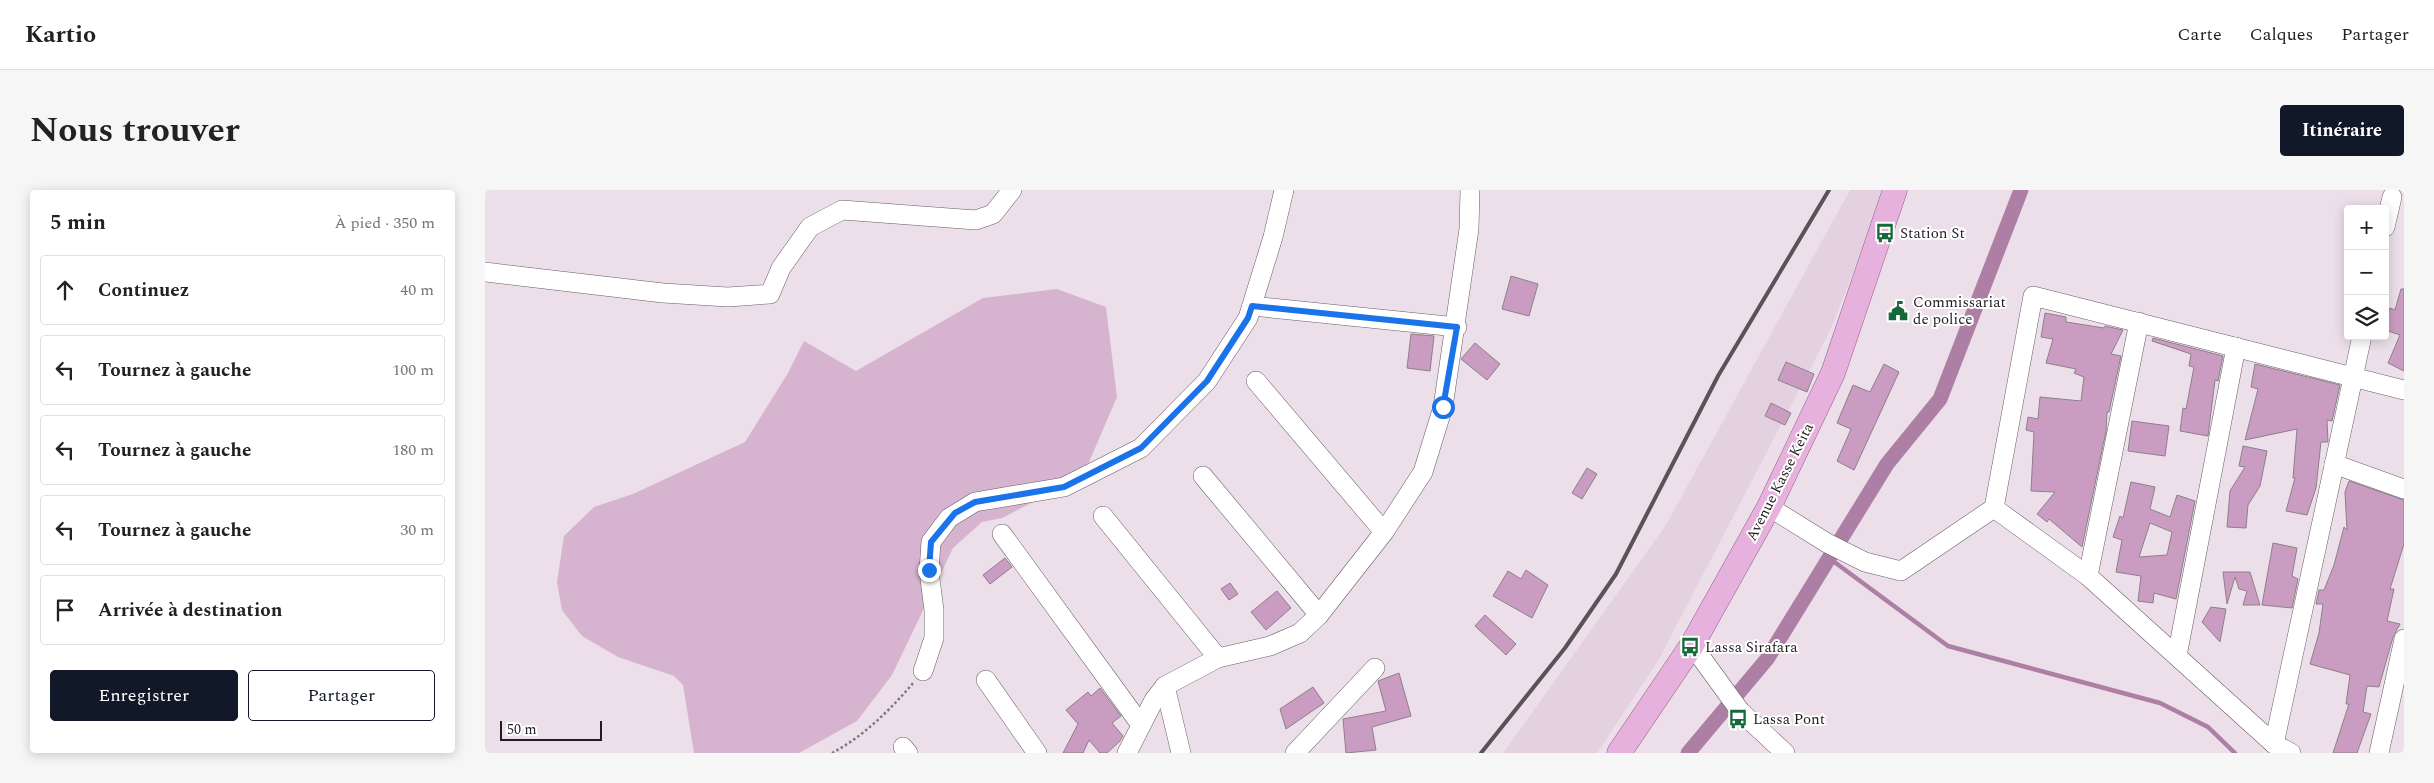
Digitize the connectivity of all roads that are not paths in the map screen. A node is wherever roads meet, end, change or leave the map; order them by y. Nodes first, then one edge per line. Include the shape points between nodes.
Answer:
1 (1012, 190) edge
2 (1284, 190) edge
3 (1470, 190) edge
4 (1895, 190) edge
5 (2394, 195) edge
6 (2389, 213) edge
7 (485, 272) edge
8 (1252, 306) junction
9 (2139, 322) junction
10 (1457, 327) junction
11 (2361, 340) edge
12 (2236, 347) junction
13 (2353, 377) junction
14 (1256, 381) dead end
15 (2404, 390) edge
16 (2334, 464) junction
17 (1203, 476) dead end
18 (2404, 489) edge
19 (1769, 507) junction
20 (1994, 508) junction
21 (1103, 516) dead end
22 (1384, 532) junction
23 (1002, 534) dead end
24 (2088, 576) junction
25 (1319, 615) junction
26 (2404, 639) edge
27 (1692, 645) junction
28 (2177, 656) junction
29 (1218, 658) junction
30 (1375, 668) dead end
31 (923, 671) road end
32 (986, 680) dead end
33 (1165, 686) junction
34 (1141, 725) junction
35 (2283, 749) edge
36 (1037, 753) edge
37 (1127, 753) edge
38 (1181, 753) edge
39 (1295, 753) edge
40 (1619, 753) edge
41 (1785, 753) edge
42 (2379, 753) edge

1 - 7 street via 993,214 976,220 842,210 810,227 781,268 770,294 728,297 663,293
2 - 8 street
3 - 10 street via 1469,229
4 - 19 main road, Avenue Kasse Keita via 1833,374
5 - 6 street
8 - 10 street
8 - 31 street via 1248,318 1207,381 1141,448 1064,487 975,502 949,518 931,542 929,570 934,610 933,638
9 - 12 street
9 - 20 street via 2033,296
9 - 24 street
10 - 22 street via 1443,407 1423,472
11 - 13 street
12 - 13 street
12 - 28 street
13 - 15 street
13 - 16 street
14 - 22 street
16 - 18 street
16 - 35 street
17 - 25 street
19 - 20 street via 1827,544 1865,562 1901,571
19 - 27 main road, Avenue Kasse Keita
20 - 24 street
21 - 29 street
22 - 25 street
23 - 34 street
24 - 28 street
25 - 29 street via 1300,633 1270,646
26 - 42 street
27 - 40 main road, Avenue Kasse Keita
27 - 41 street via 1740,711
28 - 35 street
29 - 33 street
30 - 39 street
32 - 36 street
33 - 34 street
33 - 38 street
34 - 37 street

